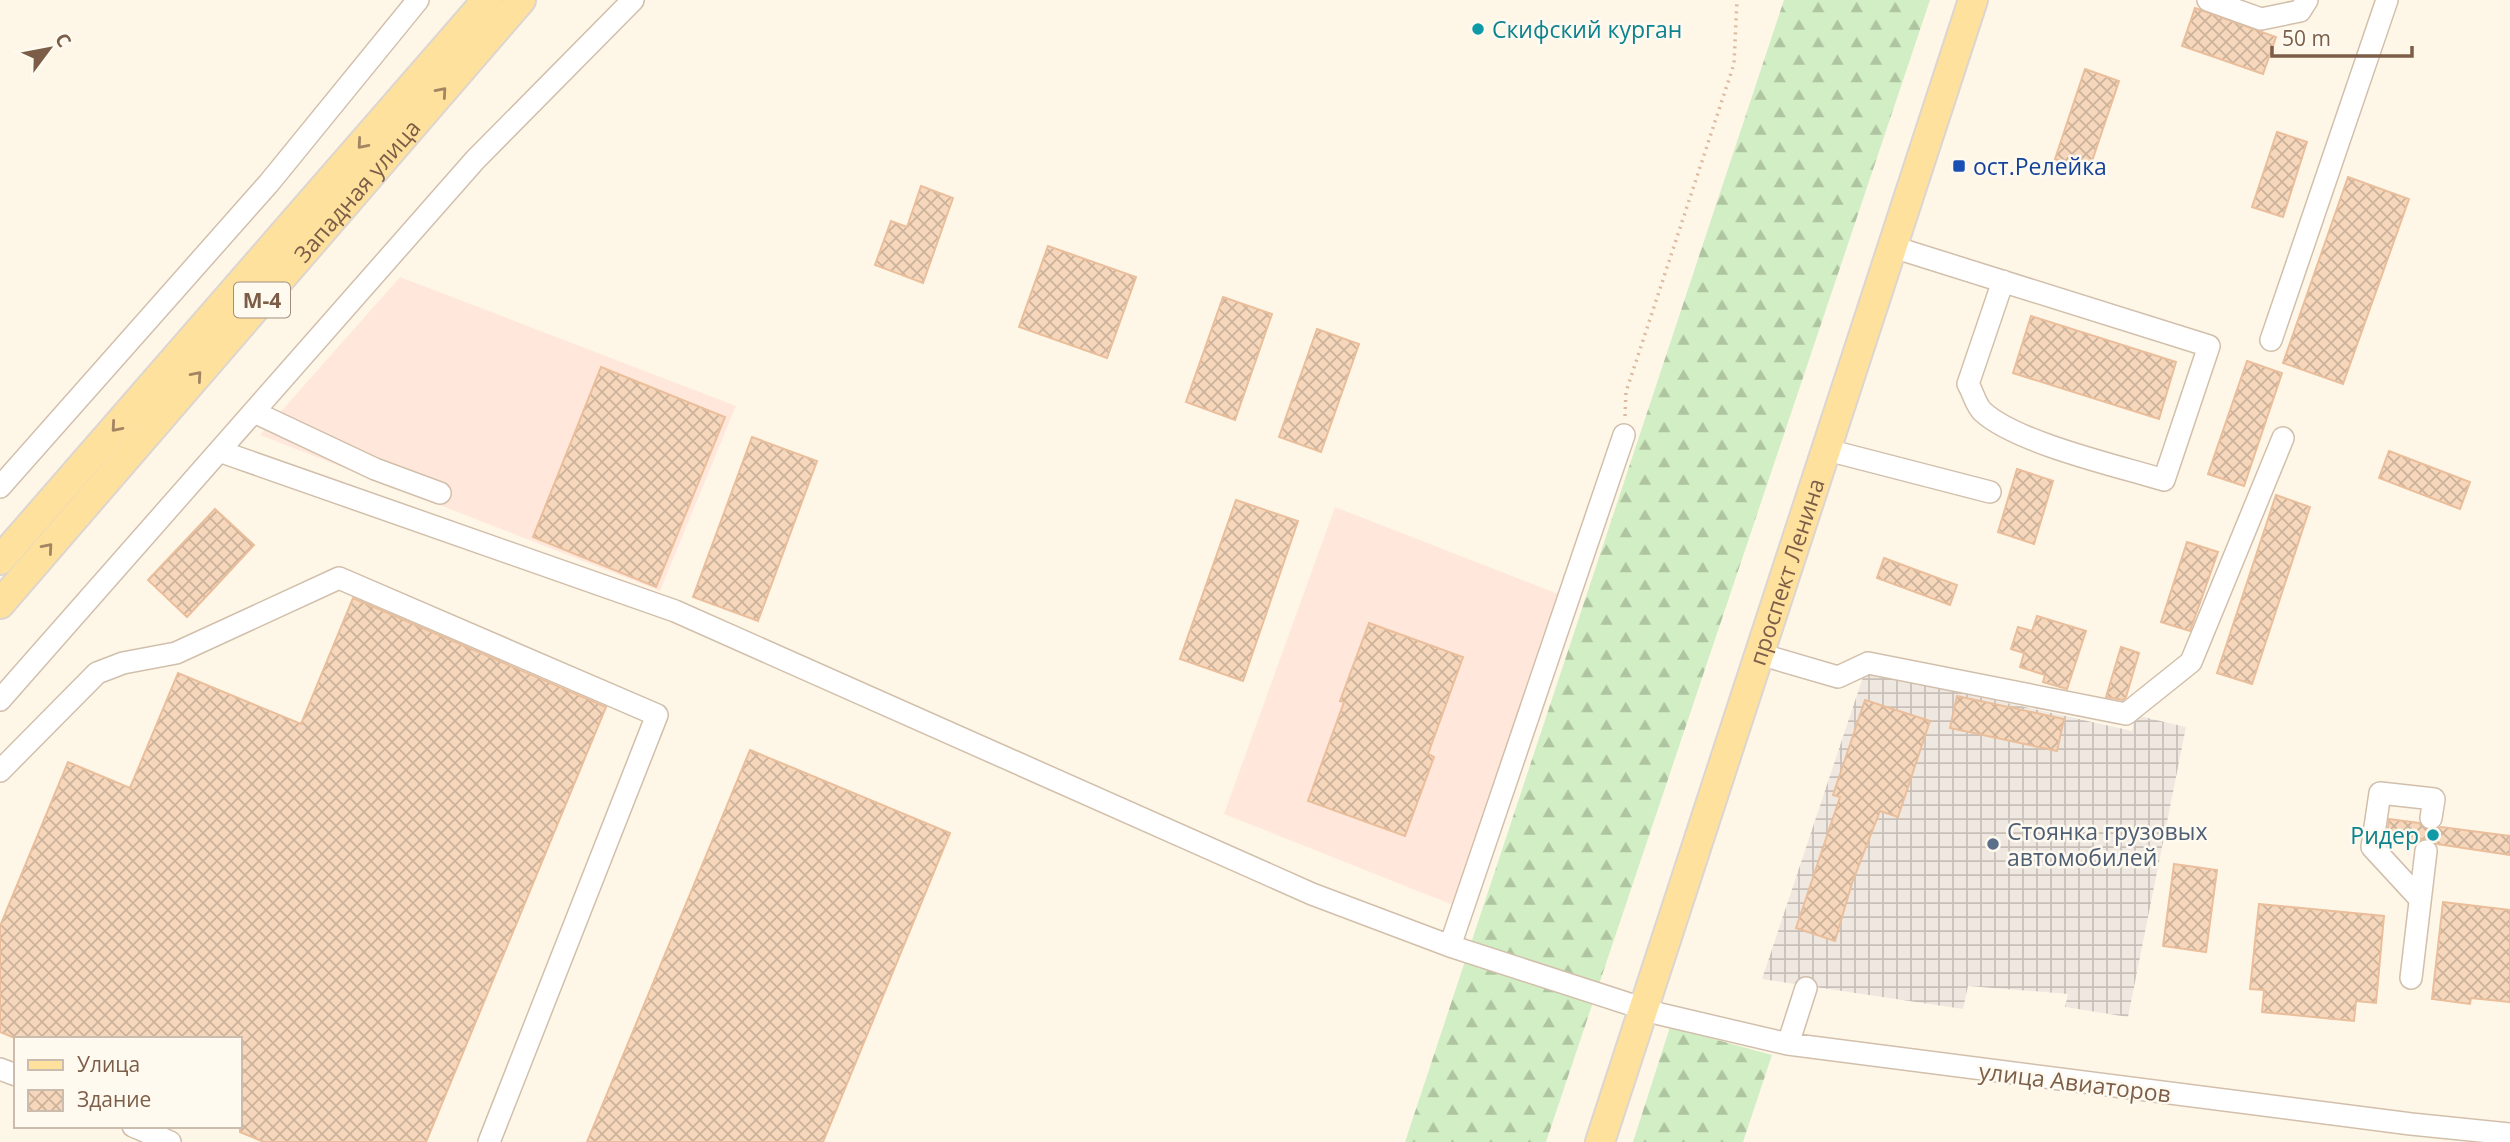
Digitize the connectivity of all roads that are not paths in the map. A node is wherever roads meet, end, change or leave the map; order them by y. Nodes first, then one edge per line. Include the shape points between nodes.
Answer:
1 (418, 0) edge
2 (487, 0) edge
3 (521, 0) edge
4 (633, 0) edge
5 (1973, 0) edge
6 (1990, 0) edge
7 (2208, 0) edge
8 (2307, 0) edge
9 (2387, 0) edge
10 (1906, 251) junction
11 (2003, 281) junction
12 (2271, 340) dead end
13 (254, 412) junction
14 (1624, 435) road end
15 (2283, 438) dead end
16 (219, 451) junction
17 (1839, 453) junction
18 (0, 487) edge
19 (1990, 492) dead end
20 (440, 493) dead end
21 (0, 560) edge
22 (0, 604) edge
23 (1773, 658) junction
24 (0, 700) edge
25 (0, 771) edge
26 (2431, 818) dead end
27 (2426, 851) dead end
28 (2420, 899) junction
29 (1450, 946) junction
30 (2411, 978) dead end
31 (1805, 988) dead end
32 (1652, 1011) junction
33 (1788, 1044) junction
34 (138, 1128) edge
35 (2510, 1134) edge
36 (170, 1142) edge
37 (489, 1142) edge
38 (1600, 1142) edge
39 (1619, 1142) edge

1 - 18 street via 269,183
2 -> 21 main road, Западная улица / М-4
22 -> 3 main road, Западная улица / М-4
4 - 13 street via 475,160
5 - 32 main road, проспект Ленина
6 - 10 main road, проспект Ленина
7 - 8 street via 2260,19 2300,11
9 - 12 street
10 - 11 street
10 - 17 main road, проспект Ленина
11 - 11 street via 2209,346 2164,480 2008,429 1981,411 1968,384
13 - 16 street
13 - 20 street via 375,469
14 - 29 street
15 - 23 street via 2191,662 2126,714 1867,663 1838,677
16 - 24 street
16 - 29 street, улица Авиаторов via 676,611 1312,894
17 - 19 street
17 - 23 main road, проспект Ленина
23 - 32 main road, проспект Ленина
25 - 37 street via 97,673 176,653 338,578 657,715
26 - 28 street via 2434,799 2380,793 2372,847
27 - 28 street
28 - 30 street
29 - 32 street, улица Авиаторов
31 - 33 street
32 - 33 street, улица Авиаторов
32 - 38 main road, проспект Ленина
32 - 39 main road, проспект Ленина
33 - 35 street, улица Авиаторов
34 - 36 street

